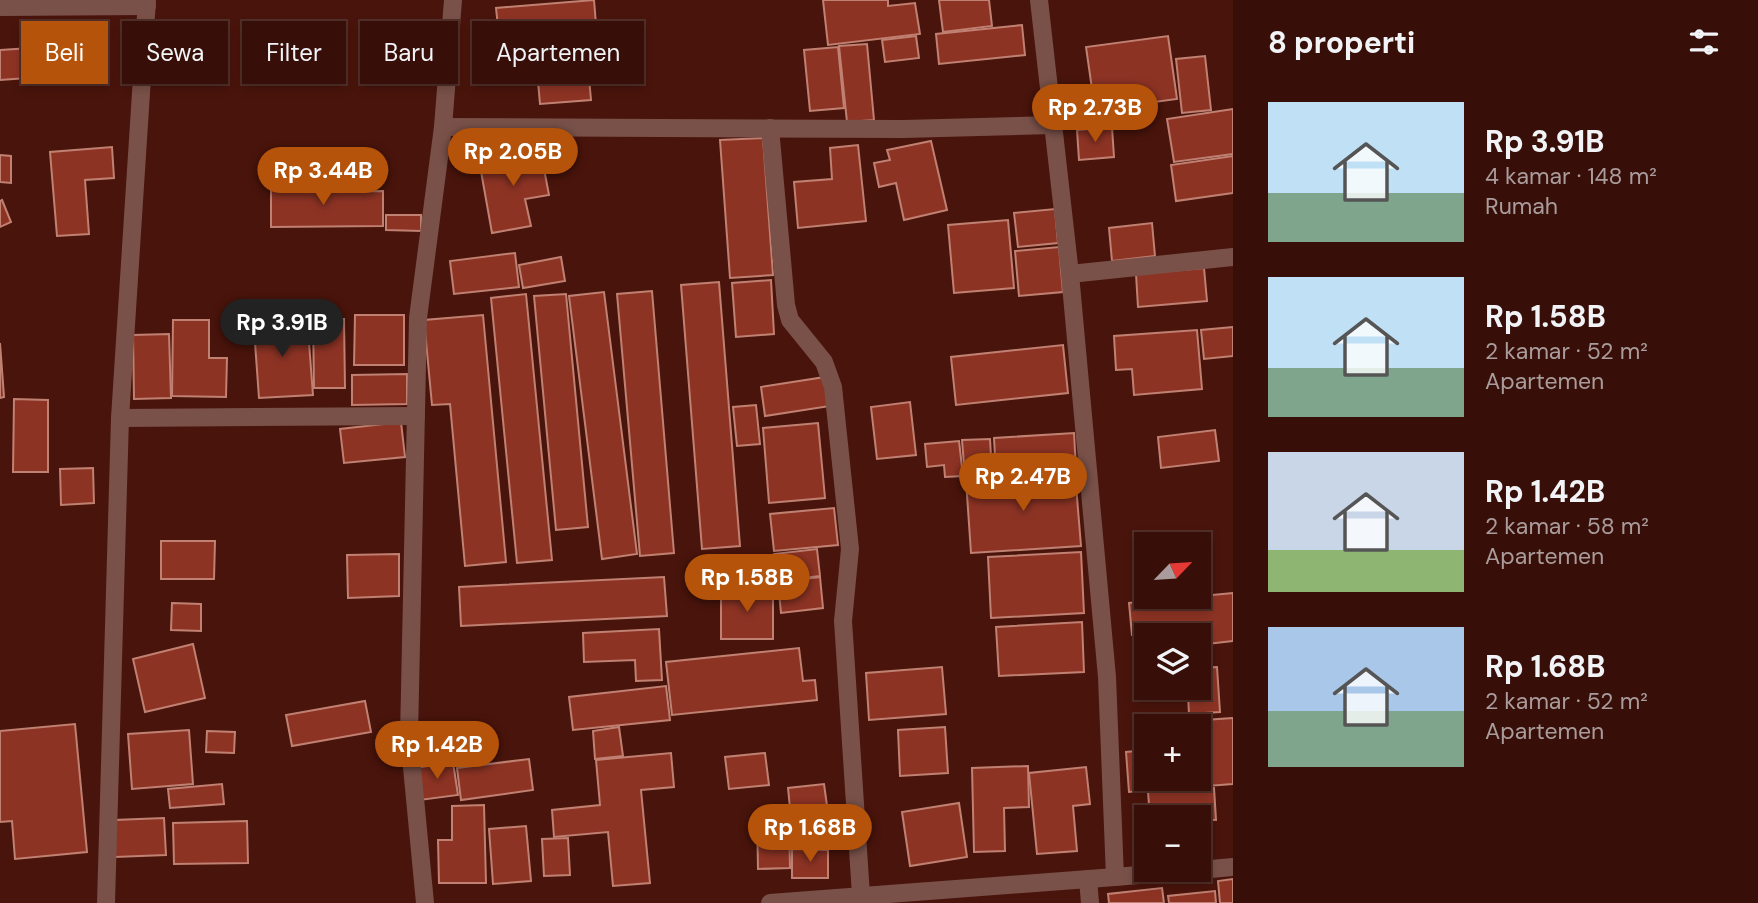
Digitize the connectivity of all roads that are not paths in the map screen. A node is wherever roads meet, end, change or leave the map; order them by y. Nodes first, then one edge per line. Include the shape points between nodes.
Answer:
1 (453, 0) edge
2 (1039, 0) edge
3 (147, 3) edge
4 (0, 7) edge
5 (1053, 125) junction
6 (443, 127) junction
7 (771, 128) junction
8 (1233, 257) edge
9 (1070, 274) junction
10 (416, 415) junction
11 (120, 418) junction
12 (1233, 867) edge
13 (1211, 869) edge
14 (1134, 875) edge
15 (1115, 877) junction
16 (1088, 879) junction
17 (861, 895) junction
18 (942, 896) edge
19 (792, 902) edge
20 (106, 903) edge
21 (425, 903) edge
22 (770, 903) edge
23 (1090, 903) edge

1 - 6 street
2 - 5 street
3 - 4 street
3 - 11 street
5 - 7 street
5 - 9 street
6 - 7 street
6 - 10 street via 418,318
7 - 17 street via 786,305 790,320 824,362 834,387 850,549 843,621
8 - 9 street
9 - 15 street via 1107,677
10 - 11 street
10 - 21 street via 409,736
11 - 20 street
12 - 13 street
14 - 15 street
15 - 16 street
16 - 18 street
16 - 23 street
17 - 18 street
17 - 19 street
19 - 22 street

